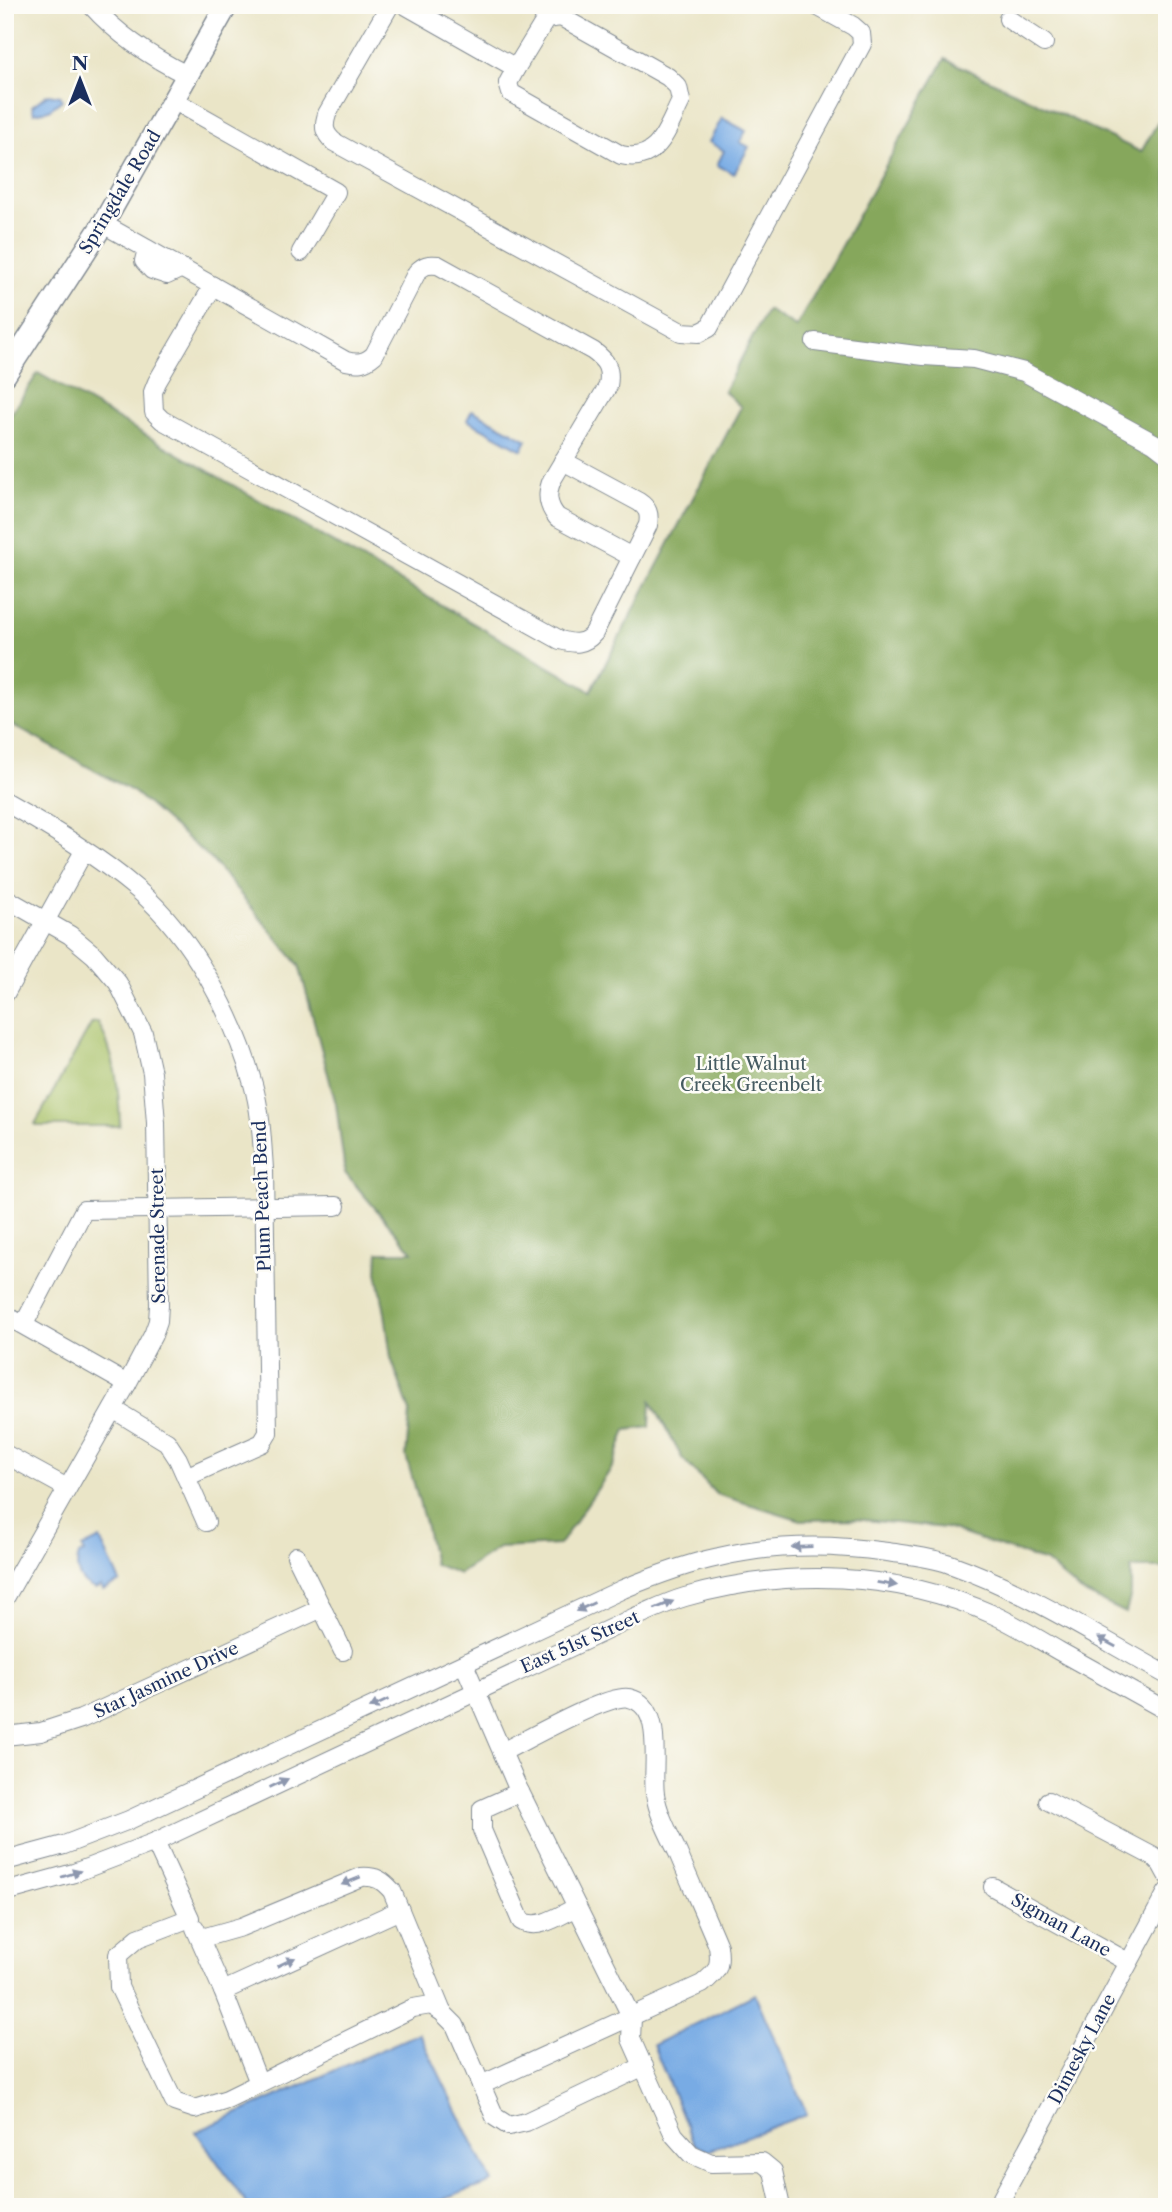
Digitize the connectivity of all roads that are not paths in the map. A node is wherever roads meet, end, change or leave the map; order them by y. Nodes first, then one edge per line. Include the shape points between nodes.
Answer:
1 (91, 5) edge
2 (228, 5) edge
3 (390, 5) edge
4 (405, 5) edge
5 (816, 5) edge
6 (1008, 19) dead end
7 (1044, 43) dead end
8 (516, 68) junction
9 (187, 75) junction
10 (173, 100) junction
11 (103, 224) junction
12 (301, 252) dead end
13 (212, 286) junction
14 (815, 341) dead end
15 (5, 375) edge
16 (1167, 453) edge
17 (563, 461) junction
18 (632, 557) junction
19 (5, 802) edge
20 (84, 851) junction
21 (5, 898) edge
22 (46, 921) junction
23 (5, 993) edge
24 (336, 1206) dead end
25 (264, 1208) junction
26 (157, 1209) junction
27 (5, 1315) edge
28 (23, 1324) junction
29 (127, 1384) junction
30 (113, 1409) junction
31 (5, 1454) edge
32 (186, 1477) junction
33 (67, 1488) junction
34 (206, 1522) dead end
35 (296, 1556) dead end
36 (12, 1571) edge
37 (5, 1598) edge
38 (321, 1608) junction
39 (343, 1651) dead end
40 (464, 1664) junction
41 (1167, 1675) edge
42 (474, 1691) junction
43 (1167, 1711) edge
44 (5, 1736) edge
45 (502, 1752) junction
46 (520, 1791) junction
47 (1048, 1801) dead end
48 (155, 1842) junction
49 (5, 1861) edge
50 (1167, 1875) edge
51 (993, 1888) dead end
52 (5, 1892) edge
53 (1167, 1892) edge
54 (577, 1907) junction
55 (400, 1910) junction
56 (190, 1918) junction
57 (202, 1938) junction
58 (1128, 1962) junction
59 (223, 1991) junction
60 (442, 2012) junction
61 (632, 2018) junction
62 (644, 2066) junction
63 (260, 2083) junction
64 (481, 2085) junction
65 (781, 2207) edge
66 (997, 2207) edge

1 - 9 street via 110,27
2 - 9 main road, Springdale Road
3 - 5 street via 327,114 326,134 681,332 699,333 709,328 862,44 861,33 853,26
4 - 8 street
6 - 7 street
8 - 8 street via 509,83 511,93 631,158 649,154 657,146 681,101 678,87 668,77 561,17 546,19
9 - 10 main road, Springdale Road
10 - 11 main road, Springdale Road
10 - 12 street via 336,192
11 - 13 street
11 - 15 main road, Springdale Road
13 - 17 street via 346,361 365,362 374,355 422,267 438,265 593,351 608,365 608,386
13 - 18 street via 153,392 153,412 162,420 560,640 581,643 594,634
14 - 16 street via 974,359 1024,372
17 - 18 street via 548,490 550,510
17 - 18 street via 645,507 648,525
19 - 20 street, Plum Peach Bend
20 - 22 street
20 - 25 street, Plum Peach Bend via 140,892 162,915 227,1011 256,1096
21 - 22 street, Serenade Street
22 - 23 street
22 - 26 street, Serenade Street via 70,935 107,969 143,1033 156,1123
24 - 25 street
25 - 26 street
25 - 32 street, Plum Peach Bend via 268,1436 262,1443
26 - 28 street via 84,1210
26 - 29 street, Serenade Street via 158,1321
27 - 28 street
28 - 29 street
29 - 30 street, Serenade Street
30 - 32 street via 167,1442
30 - 33 street, Serenade Street
31 - 33 street
32 - 34 street
33 - 36 street, Serenade Street
35 - 38 street
36 - 37 street, Serenade Street
38 - 39 street
38 - 44 street, Star Jasmine Drive via 81,1719
41 -> 40 street, East 51st Street via 1032,1600 948,1563 859,1548 807,1547 719,1556 670,1570
40 - 42 street
40 -> 49 street, East 51st Street via 129,1820
42 -> 43 street, East 51st Street via 683,1598 765,1581 856,1579 901,1586 993,1615
42 - 45 street
48 -> 42 street, East 51st Street
45 - 46 street
45 - 61 street via 603,1702 628,1697 641,1704 649,1716 655,1743 657,1804 718,1946 720,1961 716,1973 702,1984
46 - 54 street
46 - 54 street via 482,1809 481,1820 520,1921 540,1925
47 - 50 street via 1154,1857
52 -> 48 street, East 51st Street via 74,1873
48 - 56 street
51 - 58 street, Sigman Lane
53 - 58 street, Dimesky Lane
54 - 61 street
55 -> 57 street via 384,1882 375,1876 361,1877 241,1927
59 -> 55 street
55 - 60 street
56 - 57 street
56 - 63 street via 138,1938 118,1955 119,1987 174,2102 195,2109
57 - 59 street
58 - 66 street, Dimesky Lane
59 - 63 street
60 - 63 street via 431,2005 413,2008
60 - 64 street via 455,2025
61 - 62 street via 631,2039
61 - 64 street
62 - 64 street via 509,2126 495,2117
62 - 65 street via 674,2135 691,2154 711,2163 762,2162 773,2171

